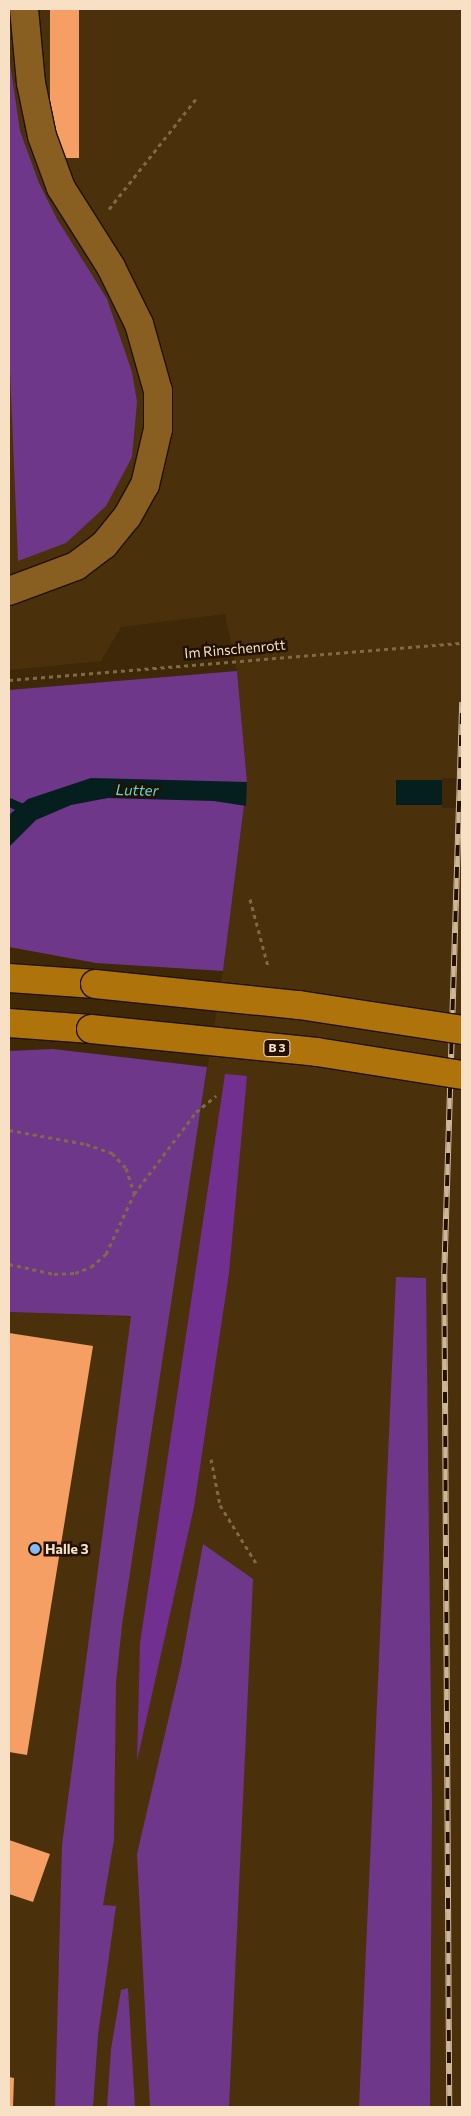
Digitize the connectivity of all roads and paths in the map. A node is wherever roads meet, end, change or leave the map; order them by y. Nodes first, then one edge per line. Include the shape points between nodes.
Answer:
1 (24, 9) edge
2 (196, 99) dead end
3 (104, 216) dead end
4 (9, 591) edge
5 (462, 642) edge
6 (9, 680) edge
7 (250, 899) dead end
8 (268, 966) dead end
9 (9, 978) edge
10 (9, 1023) edge
11 (462, 1030) edge
12 (462, 1075) edge
13 (216, 1096) dead end
14 (9, 1130) edge
15 (134, 1194) junction
16 (9, 1264) edge
17 (211, 1459) dead end
18 (256, 1563) dead end

1 - 4 street via 32,91 45,145 62,188 111,267 139,324 158,391 158,429 145,485 127,517 104,545 76,566
2 - 3 path
5 - 6 path, Im Rinschenrott
7 - 8 path
9 - 11 highway, bridge via 291,1004
10 - 12 highway, B 3, bridge via 299,1050
13 - 15 path via 196,1112
14 - 15 path via 86,1144 112,1153 126,1168
15 - 16 path via 106,1254 91,1267 75,1273 54,1274
17 - 18 path via 220,1505

